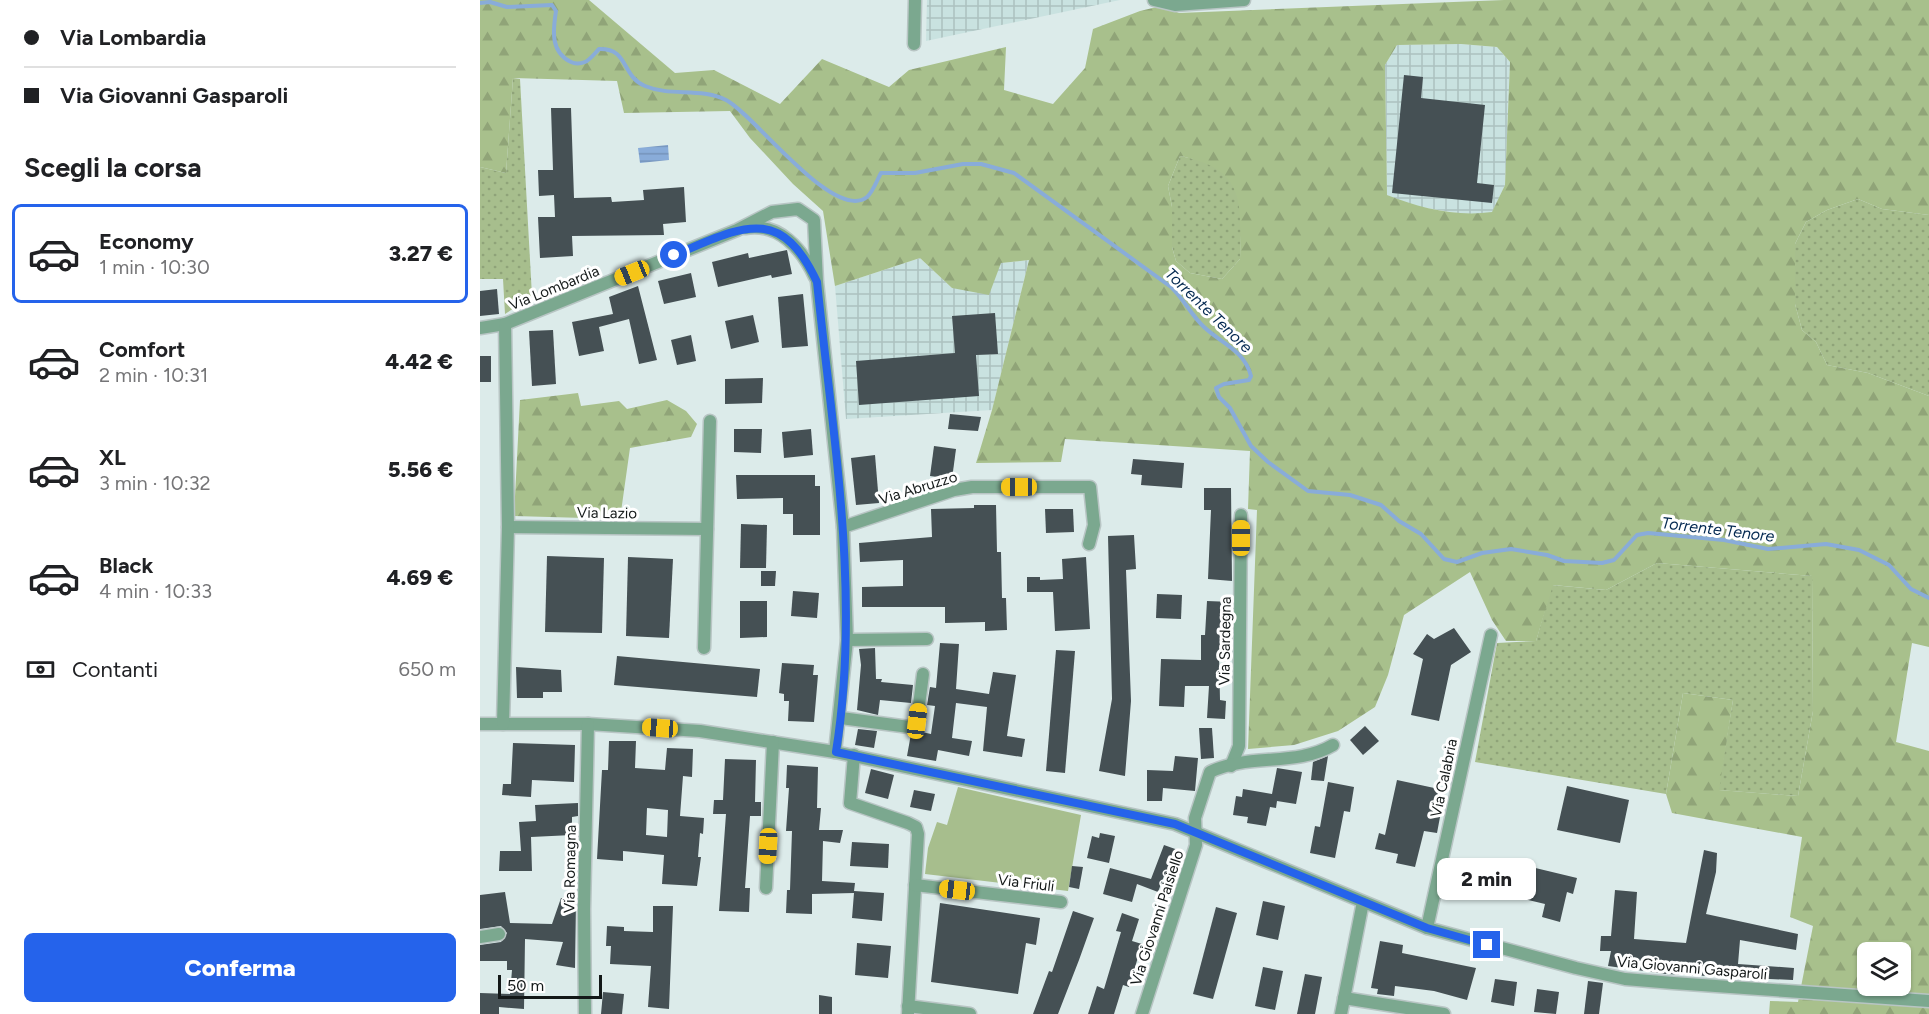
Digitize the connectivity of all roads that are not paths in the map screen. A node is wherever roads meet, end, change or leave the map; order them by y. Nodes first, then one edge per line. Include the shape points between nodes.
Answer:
1 (915, 0) edge
2 (1154, 0) edge
3 (1244, 0) edge
4 (914, 44) dead end
5 (737, 230) junction
6 (817, 282) junction
7 (505, 324) junction
8 (480, 328) edge
9 (710, 421) dead end
10 (1241, 515) dead end
11 (508, 526) junction
12 (843, 527) junction
13 (707, 529) junction
14 (1089, 544) dead end
15 (1491, 635) dead end
16 (927, 639) dead end
17 (848, 640) junction
18 (704, 648) dead end
19 (923, 674) dead end
20 (841, 718) junction
21 (480, 724) edge
22 (503, 724) junction
23 (588, 724) junction
24 (774, 742) junction
25 (1333, 745) dead end
26 (836, 752) junction
27 (854, 755) junction
28 (1231, 766) junction
29 (1196, 831) junction
30 (915, 885) junction
31 (766, 888) dead end
32 (1061, 902) dead end
33 (1363, 902) junction
34 (1427, 928) junction
35 (499, 934) dead end
36 (480, 937) edge
37 (1344, 998) junction
38 (1929, 1001) edge
39 (908, 1010) edge
40 (1410, 1011) edge
41 (585, 1014) edge
42 (970, 1014) edge
43 (1142, 1014) edge
44 (1341, 1014) edge
45 (1444, 1014) edge

1 - 4 street
2 - 3 street via 1175,5
5 - 6 street via 768,229 783,236 796,245
5 - 6 street via 772,212 798,209 808,214 814,220 816,232
5 - 7 street, Via Lombardia
6 - 12 street
7 - 8 street, Via Lombardia
7 - 11 street
9 - 13 street
10 - 28 street, Via Sardegna via 1239,746
11 - 13 street, Via Lazio
11 - 22 street
12 - 14 street, Via Abruzzo via 972,487 1089,487 1094,525
12 - 17 street
13 - 18 street
15 - 34 street, Via Calabria
16 - 17 street
17 - 20 street
19 - 20 street via 917,721 909,728
20 - 26 street
21 - 22 street, Via Giovanni Gasparoli
22 - 23 street, Via Giovanni Gasparoli
23 - 24 street, Via Giovanni Gasparoli via 700,731
23 - 41 street, Via Romagna
24 - 26 street, Via Giovanni Gasparoli
24 - 31 street
25 - 28 street via 1305,756
26 - 27 street, Via Giovanni Gasparoli
27 - 29 street, Via Giovanni Gasparoli
27 - 30 street via 850,802 916,827
28 - 29 street via 1210,772 1205,781 1195,818
29 - 33 street, Via Giovanni Gasparoli
29 - 43 street, Via Giovanni Paisiello via 1196,845
30 - 32 street, Via Friuli
30 - 39 street
33 - 34 street, Via Giovanni Gasparoli
33 - 37 street
34 - 38 street, Via Giovanni Gasparoli via 1625,979
35 - 36 street
37 - 40 street
37 - 44 street
39 - 42 street
40 - 45 street

